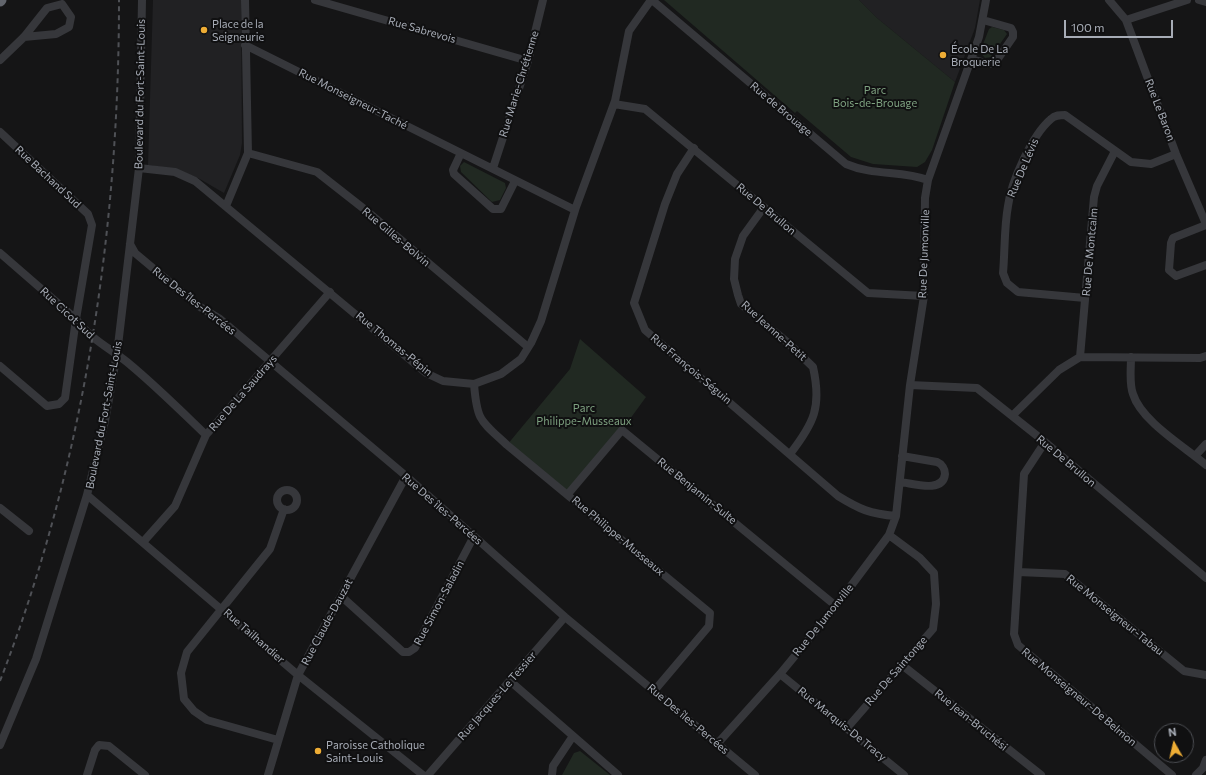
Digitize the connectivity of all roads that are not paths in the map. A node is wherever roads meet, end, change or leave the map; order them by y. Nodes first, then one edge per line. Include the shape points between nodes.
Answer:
1 (142, 0) edge
2 (245, 0) edge
3 (315, 0) edge
4 (543, 0) edge
5 (651, 0) edge
6 (986, 0) edge
7 (1109, 0) edge
8 (1187, 0) edge
9 (1199, 0) edge
10 (1206, 2) edge
11 (983, 20) junction
12 (1126, 20) junction
13 (24, 37) junction
14 (245, 45) junction
15 (971, 59) junction
16 (0, 60) edge
17 (528, 61) junction
18 (614, 104) junction
19 (0, 132) edge
20 (694, 148) junction
21 (1116, 151) junction
22 (248, 153) junction
23 (461, 153) junction
24 (1176, 154) junction
25 (139, 168) junction
26 (493, 168) junction
27 (928, 180) junction
28 (515, 181) junction
29 (226, 206) junction
30 (764, 207) junction
31 (575, 210) junction
32 (1206, 225) edge
33 (130, 244) junction
34 (0, 253) edge
35 (1206, 265) edge
36 (330, 292) junction
37 (924, 296) junction
38 (1086, 298) junction
39 (76, 319) junction
40 (528, 347) junction
41 (117, 354) junction
42 (1206, 356) edge
43 (1080, 357) junction
44 (1131, 357) junction
45 (270, 363) junction
46 (0, 366) edge
47 (474, 384) junction
48 (910, 385) junction
49 (1012, 416) junction
50 (206, 435) junction
51 (1045, 442) junction
52 (1206, 444) edge
53 (790, 454) junction
54 (902, 456) junction
55 (1195, 456) junction
56 (1206, 465) edge
57 (406, 476) junction
58 (900, 482) junction
59 (568, 494) junction
60 (87, 495) junction
61 (0, 508) edge
62 (284, 509) dead end
63 (896, 516) junction
64 (29, 531) dead end
65 (889, 535) junction
66 (474, 536) junction
67 (144, 541) junction
68 (1018, 572) junction
69 (1206, 578) edge
70 (341, 596) junction
71 (836, 606) junction
72 (223, 609) junction
73 (565, 617) junction
74 (902, 664) junction
75 (298, 674) junction
76 (780, 674) junction
77 (1206, 675) edge
78 (510, 681) junction
79 (654, 691) junction
80 (847, 728) junction
81 (573, 736) junction
82 (278, 740) junction
83 (718, 743) junction
84 (0, 745) edge
85 (1206, 760) edge
86 (87, 775) edge
87 (145, 775) edge
88 (268, 775) edge
89 (423, 775) edge
90 (428, 775) edge
91 (552, 775) edge
92 (618, 775) edge
93 (755, 775) edge
94 (904, 775) edge
95 (1041, 775) edge
96 (1172, 775) edge
97 (1196, 775) edge

1 - 25 street, Boulevard du Fort-Saint-Louis
2 - 14 street
3 - 17 street, Rue Sabrevois
4 - 17 street, Rue Marie-Chrétienne
5 - 18 street, Rue Thomas-Pépin via 628,31
5 - 27 street, Rue de Brouage via 846,164 876,173 911,175
6 - 11 street, Rue De Jumonville
7 - 12 street, Rue Le Baron
8 - 12 street
9 - 10 street
11 - 15 street, Rue De Jumonville
11 - 15 street via 1010,28 1013,37 995,62 990,64
12 - 24 street, Rue Le Baron
13 - 13 street via 56,34 69,27 71,17 62,4 47,8
13 - 16 street
14 - 22 street
14 - 23 street, Rue Monseigneur-Taché
15 - 27 street, Rue De Jumonville
17 - 26 street, Rue Marie-Chrétienne
18 - 20 street, Rue De Brullon via 645,109
18 - 31 street, Rue Thomas-Pépin
19 - 39 street, Rue Bachand Sud via 88,214 92,225
20 - 30 street, Rue De Brullon
20 - 53 street, Rue François-Séguin via 677,174 665,204 634,303 644,330
21 - 24 street, Rue De Lévis via 1131,162 1144,165
21 - 38 street, Rue De Montcalm via 1097,186
21 - 38 street, Rue De Lévis via 1065,115 1058,115 1051,119 1033,141 1013,186 1008,206 1003,273 1007,284 1018,292
22 - 29 street
22 - 40 street, Rue Gilles-Bolvin via 317,172
23 - 26 street, Rue Monseigneur-Taché
23 - 28 street via 453,170 454,174 493,210 502,209
24 - 32 street, Rue Le Baron
25 - 29 street, Rue Thomas-Pépin via 175,172 195,181
25 - 33 street, Boulevard du Fort-Saint-Louis
26 - 28 street, Rue Monseigneur-Taché
27 - 37 street, Rue De Jumonville via 925,198
28 - 31 street, Rue Monseigneur-Taché
29 - 36 street, Rue Thomas-Pépin
30 - 37 street, Rue De Brullon via 868,292
30 - 53 street, Rue Jeanne-Petit via 743,236 735,259 734,279 740,304 786,341 813,367 817,402 806,434
31 - 40 street, Rue Thomas-Pépin via 541,321
32 - 35 street, Rue Le Baron via 1174,238 1171,244 1169,270 1176,276
33 - 41 street, Boulevard du Fort-Saint-Louis
33 - 45 street, Rue Des îles-Percées via 135,253 197,305 220,319
34 - 39 street, Rue Cicot Sud
36 - 45 street, Rue De La Saudrays
36 - 47 street, Rue Thomas-Pépin via 426,372 443,381
37 - 48 street, Rue De Jumonville
38 - 43 street, Rue De Montcalm
39 - 41 street, Rue Cicot Sud via 85,332
39 - 46 street, Rue Bachand Sud via 65,398 59,404 47,406
40 - 47 street, Rue Thomas-Pépin via 521,359 501,374
41 - 50 street, Rue Cicot Sud via 162,391
41 - 60 street, Boulevard du Fort-Saint-Louis via 105,421
42 - 44 street
43 - 44 street
43 - 49 street via 1059,370
44 - 55 street via 1132,394 1139,408
45 - 50 street, Rue De La Saudrays
45 - 57 street, Rue Des îles-Percées
47 - 59 street, Rue Philippe-Musseaux via 480,420
48 - 49 street, Rue De Brullon via 977,388
48 - 54 street, Rue De Jumonville
49 - 51 street, Rue De Brullon
50 - 67 street, Rue De La Saudrays via 175,506
51 - 68 street, Rue Monseigneur-De Belmon via 1024,474
51 - 69 street, Rue De Brullon
52 - 55 street
53 - 63 street, Rue François-Séguin via 838,496 855,507 875,514
54 - 58 street, Rue De Jumonville
54 - 58 street via 937,462 942,464 945,473 944,480 932,486
55 - 56 street
57 - 66 street, Rue Des îles-Percées
57 - 70 street, Rue Claude-Dauzat
58 - 63 street, Rue De Jumonville
59 - 71 street, Rue Benjamin-Sulte via 622,430
59 - 79 street, Rue Philippe-Musseaux via 710,613 709,626
60 - 67 street, Rue Tailhandier
60 - 84 street, Boulevard du Fort-Saint-Louis via 36,659
61 - 64 street
62 - 72 street via 270,549
63 - 65 street, Rue De Jumonville
65 - 71 street, Rue De Jumonville
65 - 74 street, Rue De Saintonge via 920,558 934,573 936,604 932,629
66 - 70 street, Rue Simon-Saladin via 415,648 409,652 403,652
66 - 73 street, Rue Des îles-Percées
67 - 72 street, Rue Tailhandier
68 - 77 street, Rue Monseigneur-Tabau via 1064,574 1184,671
68 - 96 street, Rue Monseigneur-De Belmon via 1014,634 1018,645
70 - 75 street, Rue Claude-Dauzat
71 - 76 street, Rue De Jumonville
72 - 75 street, Rue Tailhandier
72 - 82 street via 187,652 180,673 184,699 194,711 207,720
73 - 78 street, Rue Jacques-Le Tessier
73 - 79 street, Rue Des îles-Percées
74 - 80 street, Rue De Saintonge
74 - 95 street, Rue Jean-Bruchési
75 - 82 street, Rue Claude-Dauzat
75 - 89 street, Rue Tailhandier
76 - 80 street, Rue Marquis-De Tracy
76 - 83 street, Rue De Jumonville
78 - 81 street
78 - 90 street, Rue Jacques-Le Tessier
79 - 83 street, Rue Des îles-Percées
80 - 94 street, Rue Marquis-De Tracy
81 - 91 street via 553,766
81 - 92 street
82 - 88 street, Rue Claude-Dauzat
83 - 93 street, Rue Des îles-Percées
85 - 97 street
86 - 87 street via 99,745 109,746

